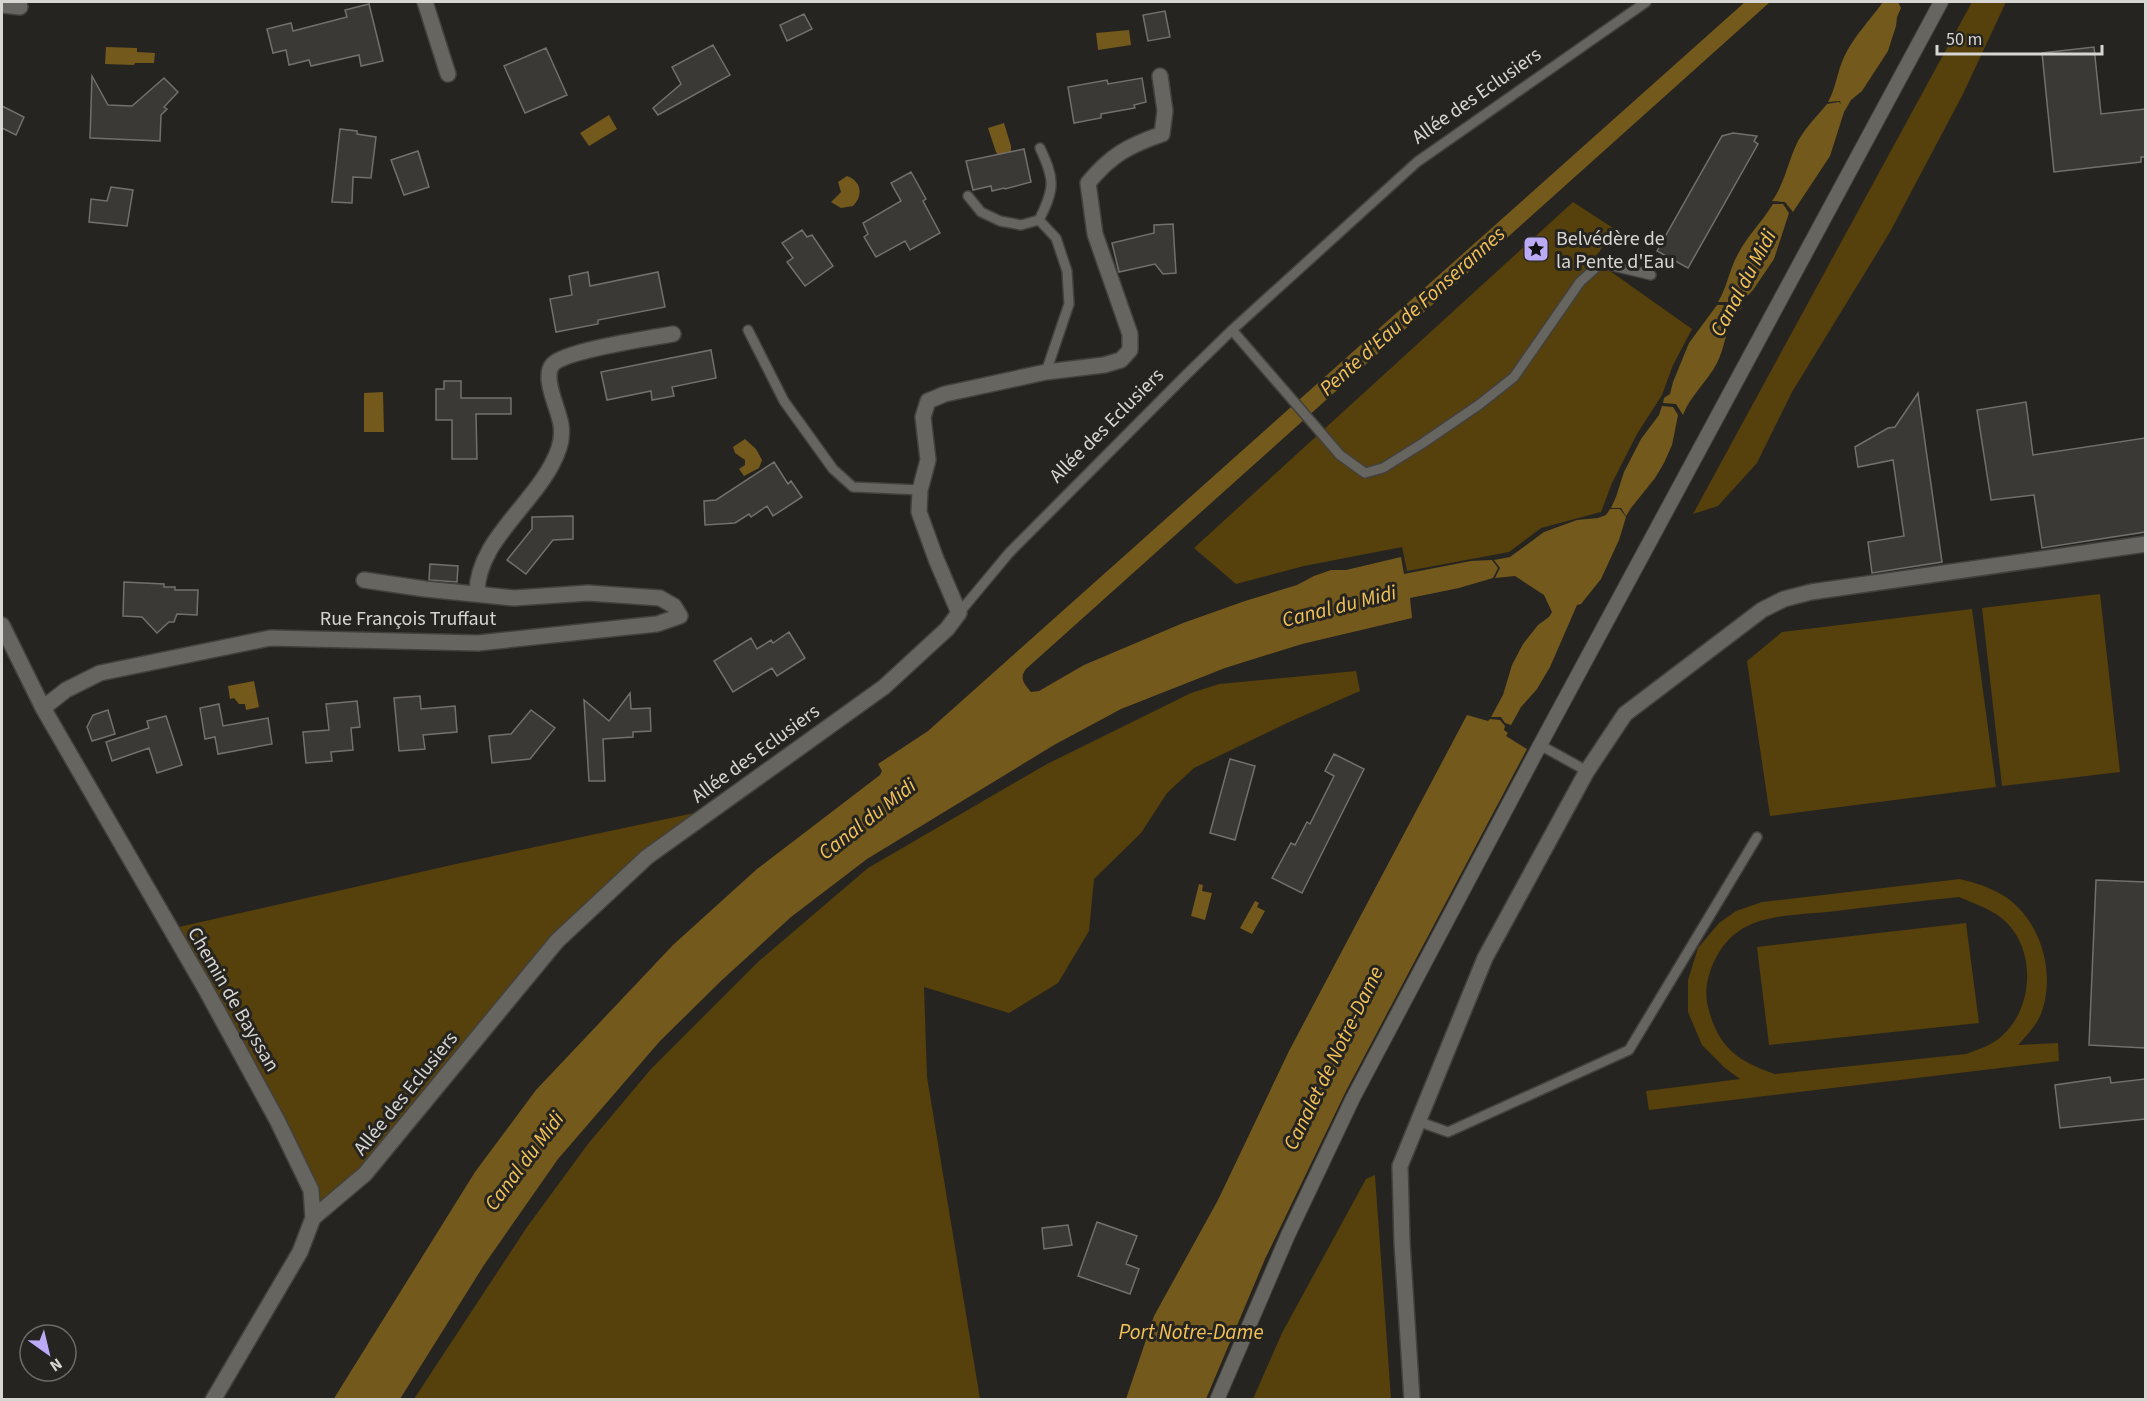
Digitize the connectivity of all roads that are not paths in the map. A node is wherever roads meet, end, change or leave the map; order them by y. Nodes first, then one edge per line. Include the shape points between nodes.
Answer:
1 (425, 2) edge
2 (1646, 2) edge
3 (1941, 2) edge
4 (2, 5) edge
5 (20, 7) dead end
6 (448, 74) dead end
7 (1160, 76) dead end
8 (1040, 148) dead end
9 (968, 196) dead end
10 (1039, 220) junction
11 (1651, 275) dead end
12 (748, 330) dead end
13 (1232, 330) junction
14 (673, 333) dead end
15 (1046, 372) junction
16 (920, 490) junction
17 (2145, 544) edge
18 (364, 580) dead end
19 (477, 594) junction
20 (959, 613) junction
21 (2, 626) edge
22 (43, 708) junction
23 (1540, 745) junction
24 (1587, 771) junction
25 (1757, 837) dead end
26 (1417, 1121) junction
27 (313, 1218) junction
28 (213, 1400) edge
29 (1217, 1400) edge
30 (1412, 1400) edge

1 - 6 street
2 - 13 lane, Allée des Eclusiers via 1418,162
3 - 23 street
4 - 5 street
7 - 15 street via 1165,111 1162,135 1135,144 1105,163 1088,183 1095,234 1130,334 1130,350 1121,360 1104,365
8 - 10 lane via 1052,174 1049,200
9 - 10 lane via 981,212 1000,221 1021,225
10 - 15 lane via 1056,238 1067,271 1069,304
11 - 13 lane via 1600,263 1580,282 1514,377 1383,468 1365,473 1340,455
12 - 16 lane via 784,401 834,469 853,487
13 - 20 lane, Allée des Eclusiers via 1009,553
14 - 19 street, Rue François Truffaut via 568,355 553,365 548,376 562,428 559,448 542,480 488,553 477,580
15 - 16 street via 928,401 923,417 928,460
16 - 20 street via 919,513
17 - 24 street via 1811,592 1784,600 1762,610 1625,714
18 - 19 street, Rue François Truffaut
19 - 22 street, Rue François Truffaut via 514,598 588,593 660,598 680,615 657,624 478,643 270,638 100,673 66,690
20 - 27 street, Allée des Eclusiers via 884,687 647,856 557,941 365,1174
21 - 22 street, Chemin de Bayssan
22 - 27 street, Chemin de Bayssan via 277,1119 311,1190
23 - 24 lane
23 - 29 street via 1353,1098 1288,1235
24 - 26 street via 1485,958
25 - 26 lane via 1629,1050 1449,1132
26 - 30 street via 1400,1166
27 - 28 street, Chemin de Bayssan via 300,1252

